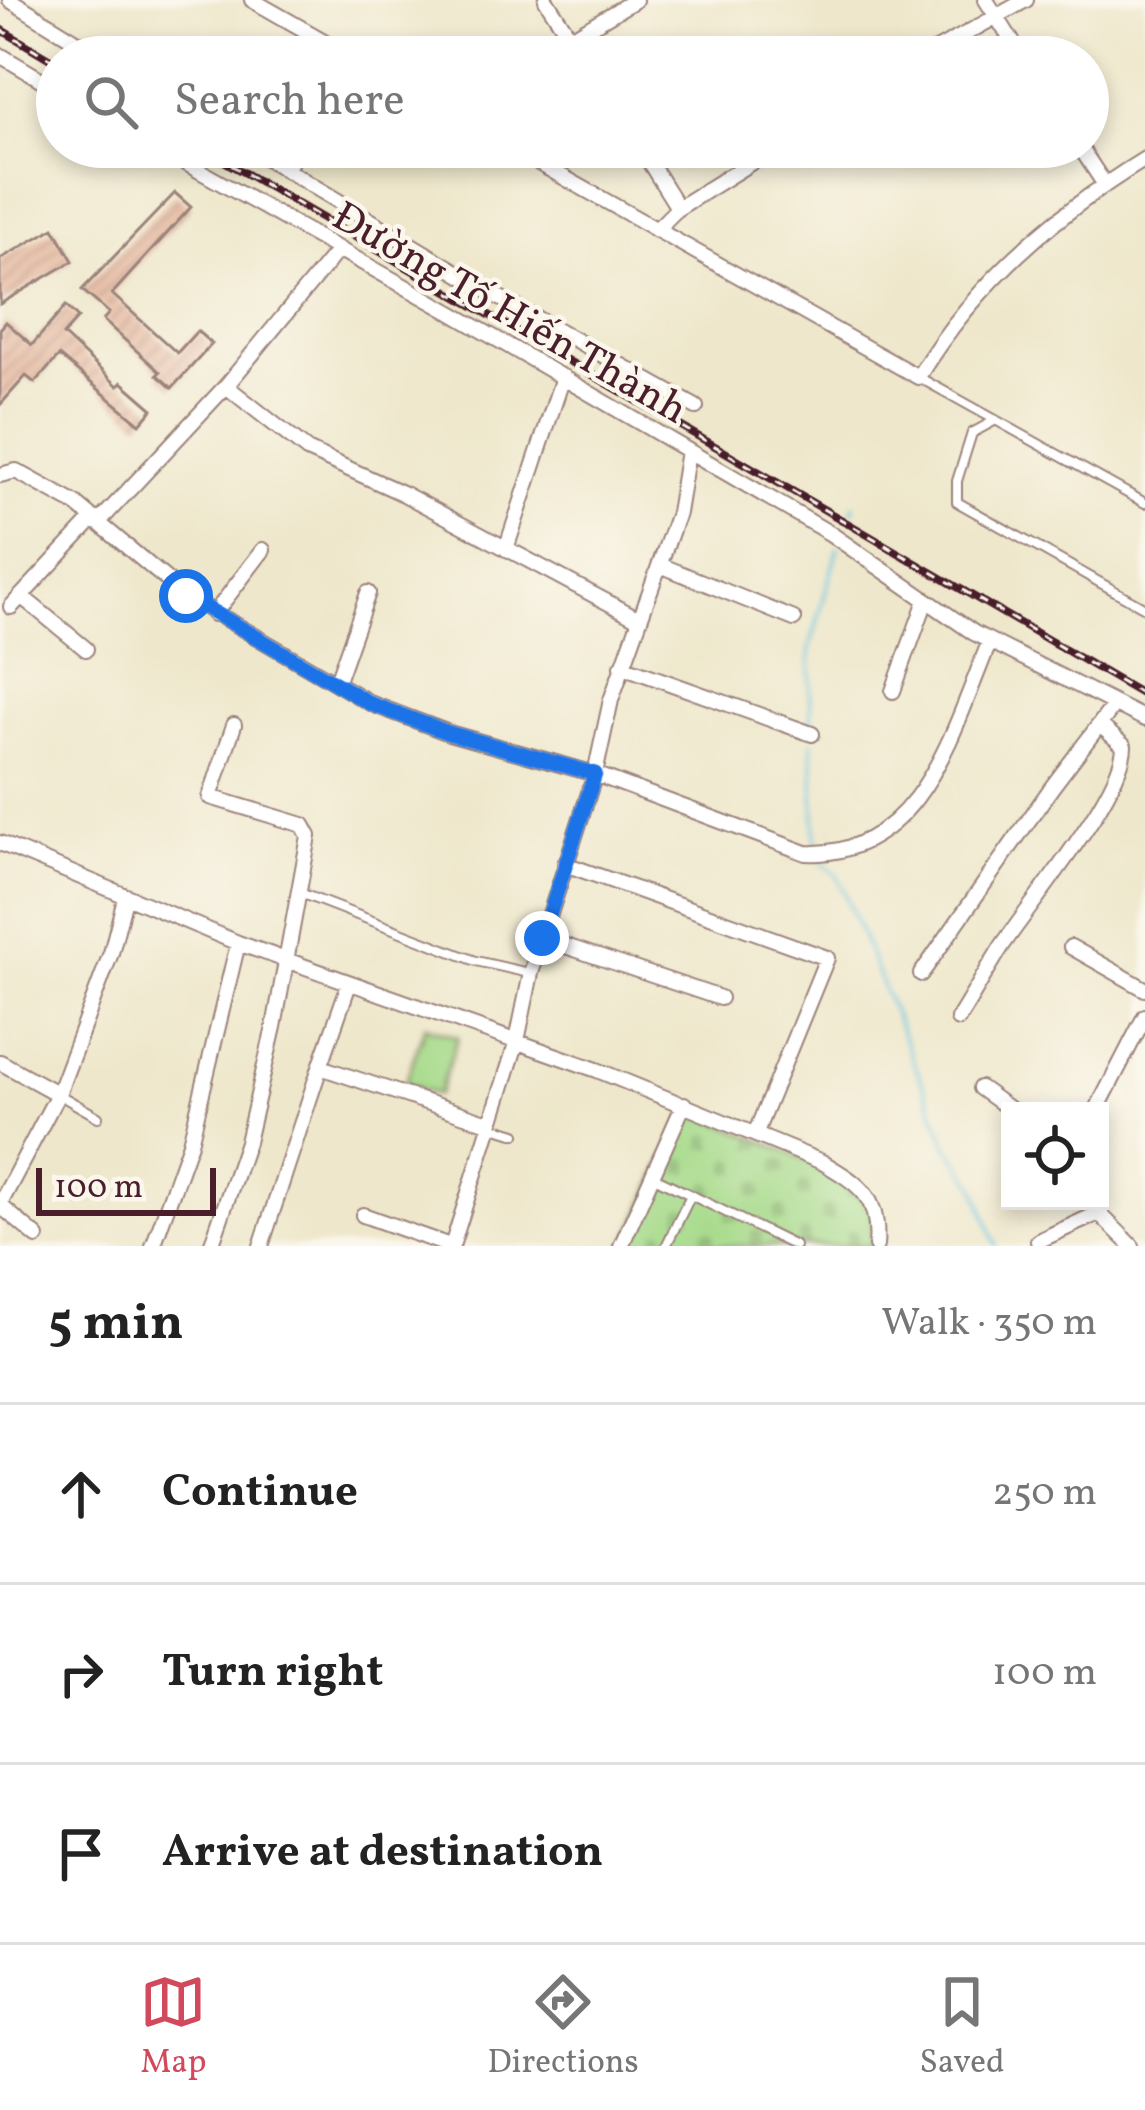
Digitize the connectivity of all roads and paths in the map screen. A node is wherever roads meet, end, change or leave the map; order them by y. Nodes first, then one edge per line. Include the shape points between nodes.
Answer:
1 (10, 0) edge
2 (252, 0) edge
3 (283, 0) edge
4 (546, 0) edge
5 (635, 0) edge
6 (986, 0) edge
7 (1026, 0) edge
8 (269, 10) junction
9 (996, 17) junction
10 (68, 36) edge
11 (315, 36) edge
12 (570, 36) edge
13 (574, 36) edge
14 (962, 36) edge
15 (1008, 36) edge
16 (0, 56) edge
17 (36, 76) edge
18 (1145, 159) edge
19 (194, 168) edge
20 (283, 168) edge
21 (547, 168) edge
22 (653, 168) edge
23 (742, 168) edge
24 (1094, 168) edge
25 (286, 170) joint
26 (1105, 184) junction
27 (678, 208) junction
28 (656, 230) junction
29 (338, 250) junction
30 (563, 377) junction
31 (918, 377) junction
32 (226, 386) junction
33 (696, 407) dead end
34 (996, 420) junction
35 (688, 451) junction
36 (0, 476) edge
37 (1145, 503) edge
38 (96, 520) junction
39 (506, 549) junction
40 (262, 550) dead end
41 (660, 565) junction
42 (368, 593) dead end
43 (926, 603) junction
44 (1145, 608) edge
45 (214, 614) junction
46 (638, 618) junction
47 (794, 619) dead end
48 (990, 641) junction
49 (86, 649) dead end
50 (622, 666) junction
51 (337, 681) junction
52 (893, 691) dead end
53 (1115, 704) junction
54 (1145, 719) edge
55 (234, 725) dead end
56 (1100, 725) junction
57 (812, 734) dead end
58 (595, 774) junction
59 (0, 843) edge
60 (565, 864) junction
61 (298, 892) junction
62 (125, 898) junction
63 (542, 938) junction
64 (238, 943) junction
65 (1071, 947) dead end
66 (284, 960) junction
67 (531, 973) junction
68 (921, 974) dead end
69 (349, 984) junction
70 (1145, 989) edge
71 (720, 998) dead end
72 (1145, 1016) edge
73 (958, 1019) dead end
74 (517, 1041) junction
75 (1, 1063) edge
76 (320, 1067) junction
77 (980, 1088) dead end
78 (58, 1094) junction
79 (1101, 1102) edge
80 (1001, 1103) edge
81 (684, 1104) junction
82 (98, 1117) dead end
83 (489, 1124) junction
84 (756, 1132) junction
85 (516, 1134) dead end
86 (652, 1176) junction
87 (691, 1195) junction
88 (363, 1215) dead end
89 (37, 1237) dead end
90 (1038, 1241) dead end
91 (153, 1246) edge
92 (211, 1246) edge
93 (261, 1246) edge
94 (451, 1246) edge
95 (622, 1246) edge
96 (666, 1246) edge
97 (795, 1246) edge
98 (876, 1246) edge
99 (1132, 1246) edge

1 - 10 street
2 - 8 street
3 - 8 street
4 - 12 street
5 - 13 street
6 - 9 street
7 - 9 street
8 - 11 street
9 - 14 street
9 - 15 street
16 - 17 street
18 - 26 street
19 - 29 street, Đường Tố Hiến Thành
20 - 25 street
21 - 28 street
22 - 27 street
23 - 27 street
24 - 26 street
25 - 33 street
26 - 31 street via 995,278
27 - 28 street
28 - 31 street
29 - 30 street, Đường Tố Hiến Thành
29 - 32 street
30 - 35 street, Đường Tố Hiến Thành
30 - 39 street
31 - 34 lane
32 - 38 street
32 - 39 street via 307,450
34 - 37 lane
34 - 44 lane via 972,433 957,502
35 - 41 street
35 - 43 street, Đường Tố Hiến Thành via 831,534
36 - 38 street via 16,471
38 - 45 street
38 - 49 street via 16,602
39 - 46 street
40 - 45 street
41 - 46 street
41 - 47 street
42 - 51 street
43 - 48 street, Đường Tố Hiến Thành
43 - 52 street
45 - 51 street
46 - 50 street
48 - 53 street, Đường Tố Hiến Thành
48 - 58 street via 920,798 898,822 825,854
50 - 57 street
50 - 58 street
51 - 58 street via 404,717
53 - 54 street, Đường Tố Hiến Thành
53 - 56 street
55 - 61 street via 210,797 303,824 309,831
56 - 68 street
56 - 73 street via 1124,746 1122,761 1088,826
58 - 60 street
59 - 62 street
60 - 63 street
60 - 84 street via 827,958
61 - 66 street
61 - 67 lane via 476,961
62 - 64 street
62 - 78 street
63 - 67 street
63 - 71 street
64 - 66 street
64 - 91 street via 190,1143
65 - 70 street
66 - 69 street
66 - 92 street via 247,1142
67 - 74 street
69 - 74 street
69 - 76 street
72 - 79 street
74 - 81 street
74 - 83 street
75 - 78 street
76 - 83 street
76 - 93 street
77 - 80 street
78 - 82 lane
78 - 89 street via 2,1202
81 - 84 street
81 - 86 street
83 - 85 lane
83 - 94 street
84 - 98 street via 850,1179 876,1209
86 - 87 lane
86 - 95 street
87 - 96 lane
87 - 97 lane
88 - 94 street
90 - 99 street via 1099,1213

